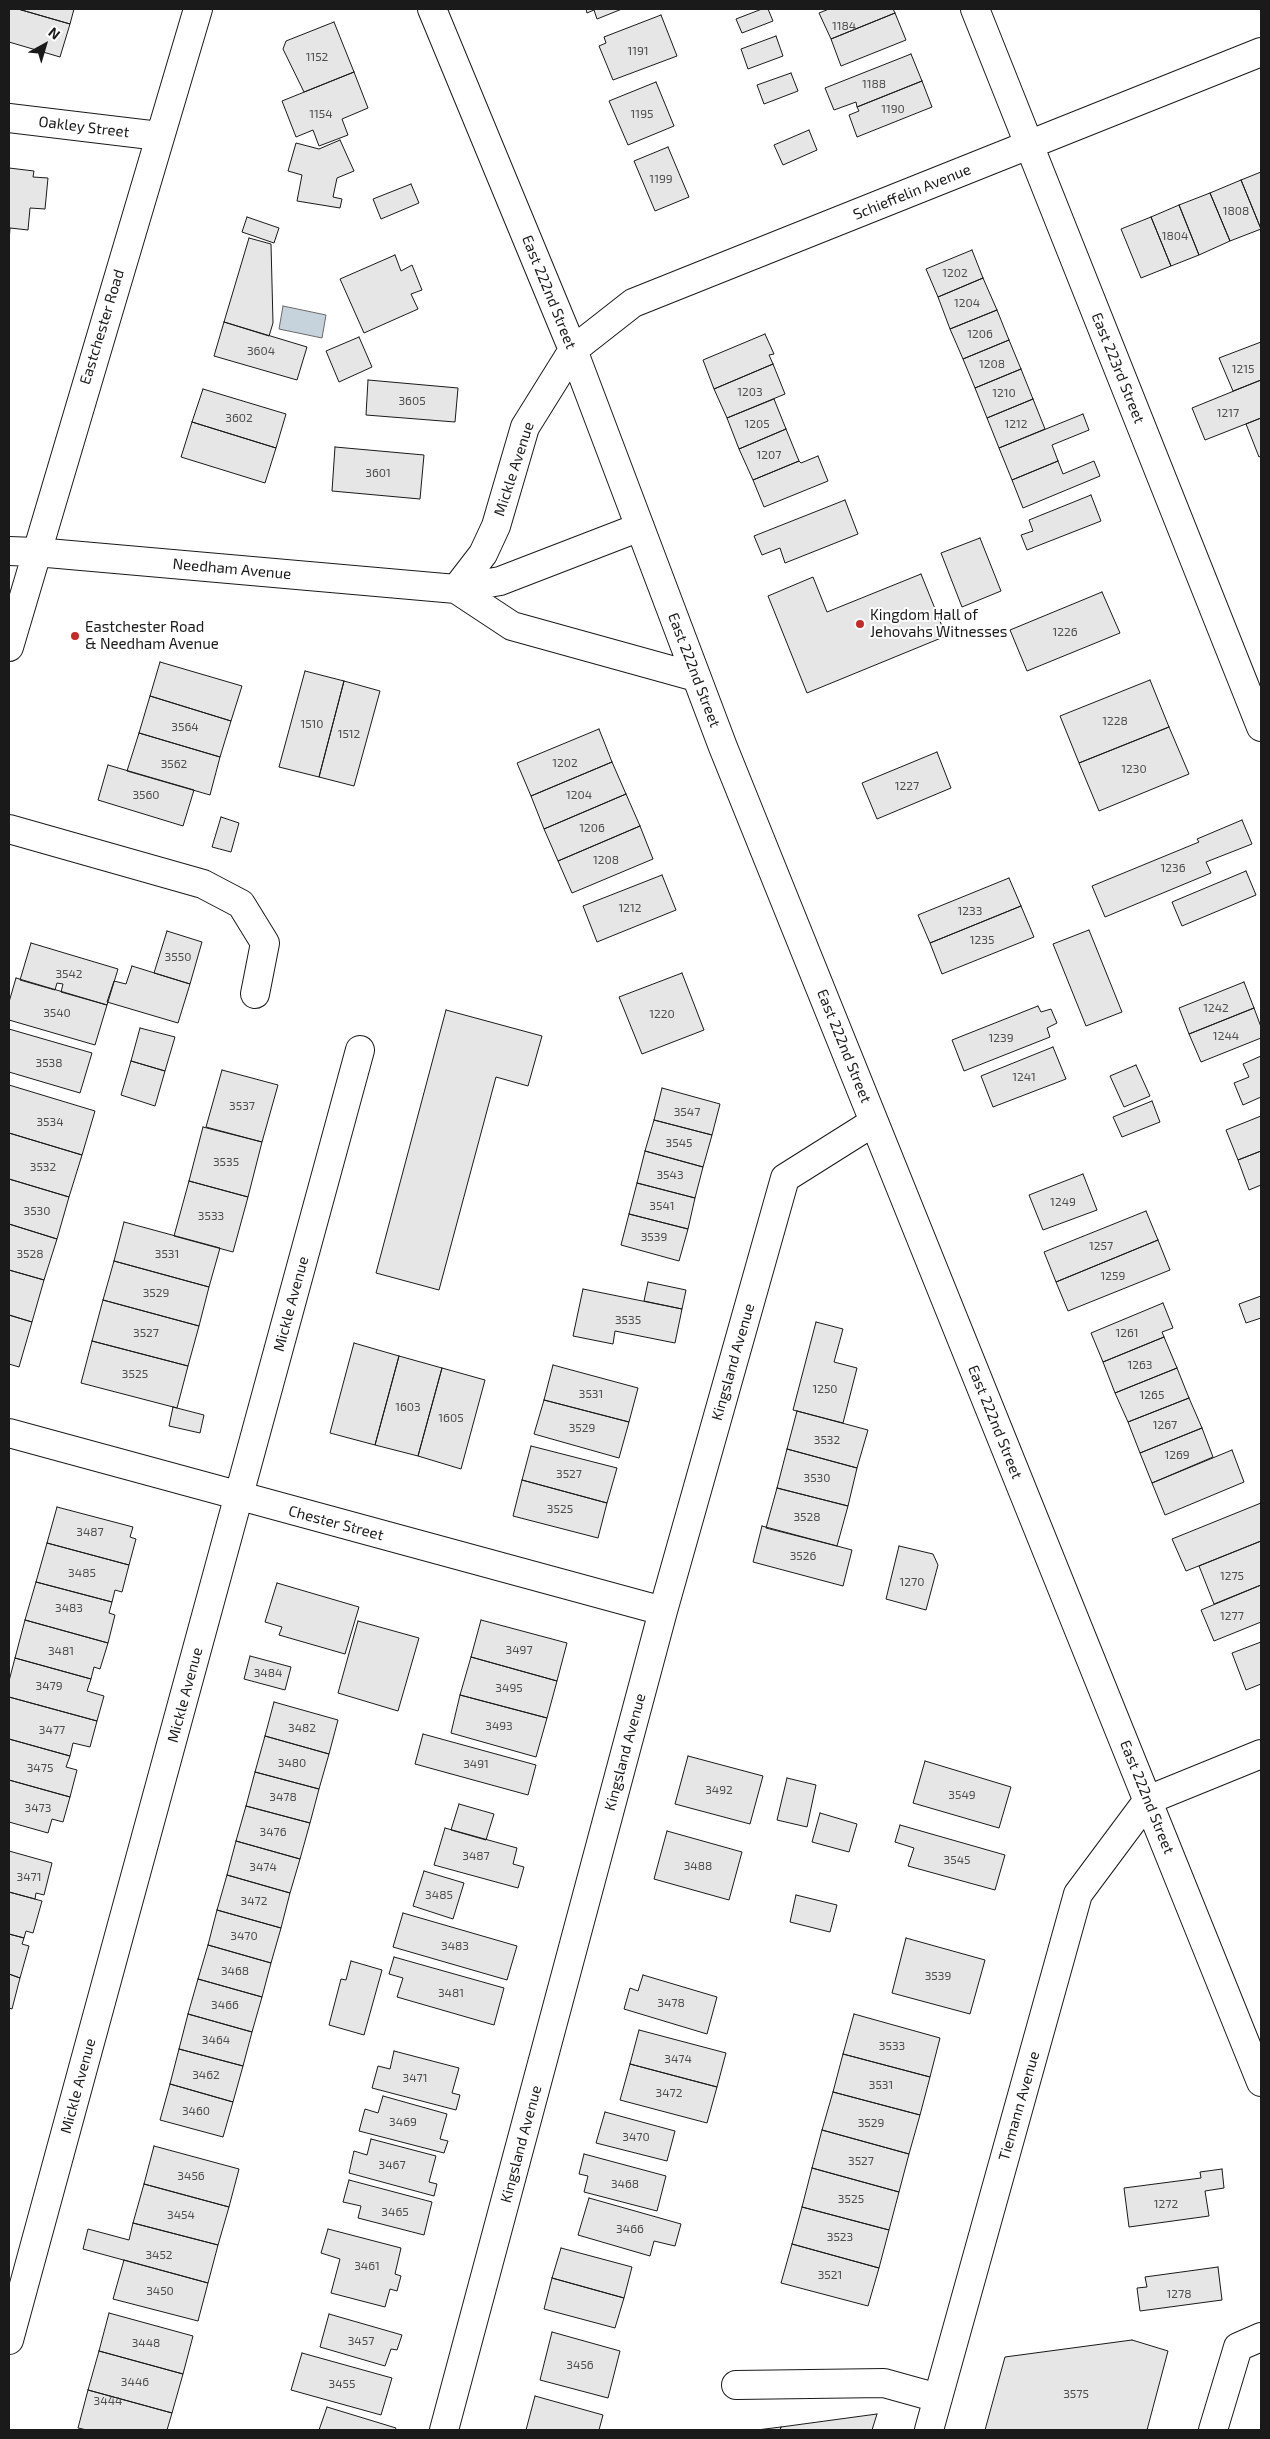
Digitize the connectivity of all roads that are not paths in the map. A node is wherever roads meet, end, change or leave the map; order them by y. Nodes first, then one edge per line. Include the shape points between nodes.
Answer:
1 (198, 9) edge
2 (432, 9) edge
3 (975, 9) edge
4 (1261, 52) edge
5 (9, 118) edge
6 (159, 136) junction
7 (1029, 145) junction
8 (574, 350) junction
9 (640, 527) junction
10 (9, 552) edge
11 (36, 552) junction
12 (456, 589) junction
13 (9, 647) edge
14 (696, 677) junction
15 (1261, 727) edge
16 (9, 829) edge
17 (255, 994) dead end
18 (360, 1050) dead end
19 (874, 1122) junction
20 (9, 1433) edge
21 (239, 1497) junction
22 (663, 1611) junction
23 (1261, 1754) edge
24 (1148, 1800) junction
25 (1261, 2082) edge
26 (1261, 2337) edge
27 (9, 2340) edge
28 (736, 2385) dead end
29 (938, 2398) junction
30 (444, 2430) edge
31 (929, 2430) edge
32 (1213, 2430) edge

1 - 6 street, Eastchester Road
2 - 8 street, East 222nd Street
3 - 7 street, East 223rd Street
4 - 7 street, Schieffelin Avenue
5 - 6 street, Oakley Street
6 - 11 street, Eastchester Road
7 - 8 street, Schieffelin Avenue via 633,304
7 - 15 street, East 223rd Street
8 - 9 street, East 222nd Street
8 - 12 street, Mickle Avenue via 525,427 496,526 483,554
9 - 12 street, Needham Avenue via 500,581
9 - 14 street, East 222nd Street
10 - 11 street, Needham Avenue
11 - 12 street, Needham Avenue
11 - 13 street, Eastchester Road
12 - 14 street, Needham Avenue via 512,626
14 - 19 street, East 222nd Street
16 - 17 street via 202,884 241,904 265,943
18 - 21 street, Mickle Avenue
19 - 22 street, Kingsland Avenue via 785,1178
19 - 24 street, East 222nd Street
20 - 21 street, Chester Street
21 - 22 street, Chester Street
21 - 27 street, Mickle Avenue
22 - 30 street, Kingsland Avenue
23 - 24 street
24 - 25 street, East 222nd Street
24 - 29 street, Tiemann Avenue via 1078,1894
26 - 32 street via 1238,2347
28 - 29 street via 884,2383
29 - 31 street, Tiemann Avenue

